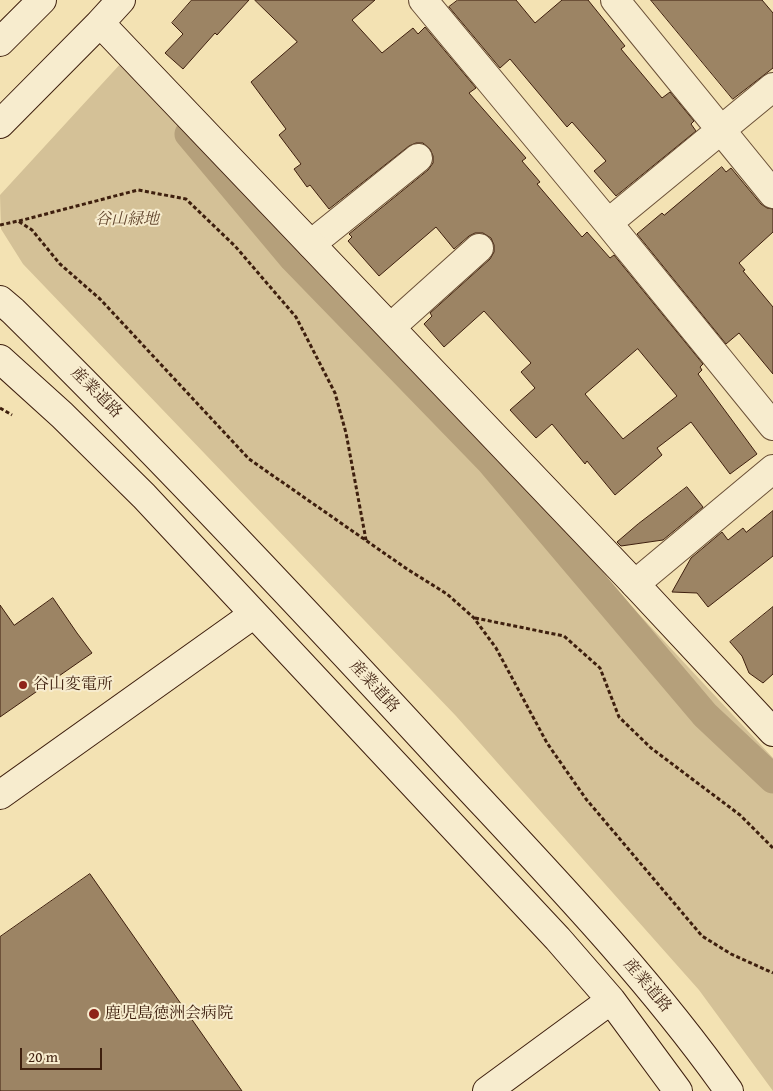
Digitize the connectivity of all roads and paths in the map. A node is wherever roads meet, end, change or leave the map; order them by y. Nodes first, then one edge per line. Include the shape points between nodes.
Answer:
1 (42, 0) edge
2 (121, 0) edge
3 (423, 0) edge
4 (615, 0) edge
5 (100, 23) junction
6 (0, 42) edge
7 (773, 87) edge
8 (0, 124) edge
9 (721, 130) junction
10 (418, 158) dead end
11 (773, 194) edge
12 (18, 221) junction
13 (608, 224) junction
14 (0, 225) edge
15 (312, 244) junction
16 (479, 248) dead end
17 (0, 300) edge
18 (391, 327) junction
19 (0, 359) edge
20 (0, 408) edge
21 (12, 415) dead end
22 (773, 426) edge
23 (773, 469) edge
24 (366, 540) junction
25 (635, 584) junction
26 (254, 614) junction
27 (474, 618) junction
28 (773, 732) edge
29 (0, 794) edge
30 (773, 848) edge
31 (773, 973) edge
32 (611, 1000) junction
33 (487, 1091) edge
34 (678, 1091) edge
35 (729, 1091) edge

1 - 6 street
2 - 5 street
3 - 13 street
4 - 9 street
5 - 8 street
5 - 15 street
7 - 9 street
9 - 11 street
9 - 13 street
10 - 15 street
12 - 14 path
12 - 24 path via 32,230 60,264 100,299 249,459
12 - 24 path via 138,190 186,199 235,246 296,317 335,393 346,433
13 - 22 street
15 - 18 street
16 - 18 street
17 - 35 street, 産業道路 via 121,418 583,911 669,1012
18 - 25 street
19 - 26 street via 144,496
20 - 21 path
23 - 25 street
24 - 27 path via 447,594
25 - 28 street
26 - 29 street
26 - 32 street via 558,938
27 - 30 path via 564,636 600,668 619,717 651,748 740,815
27 - 31 path via 496,648 547,743 586,799 702,936 731,954
32 - 33 street
32 - 34 street

